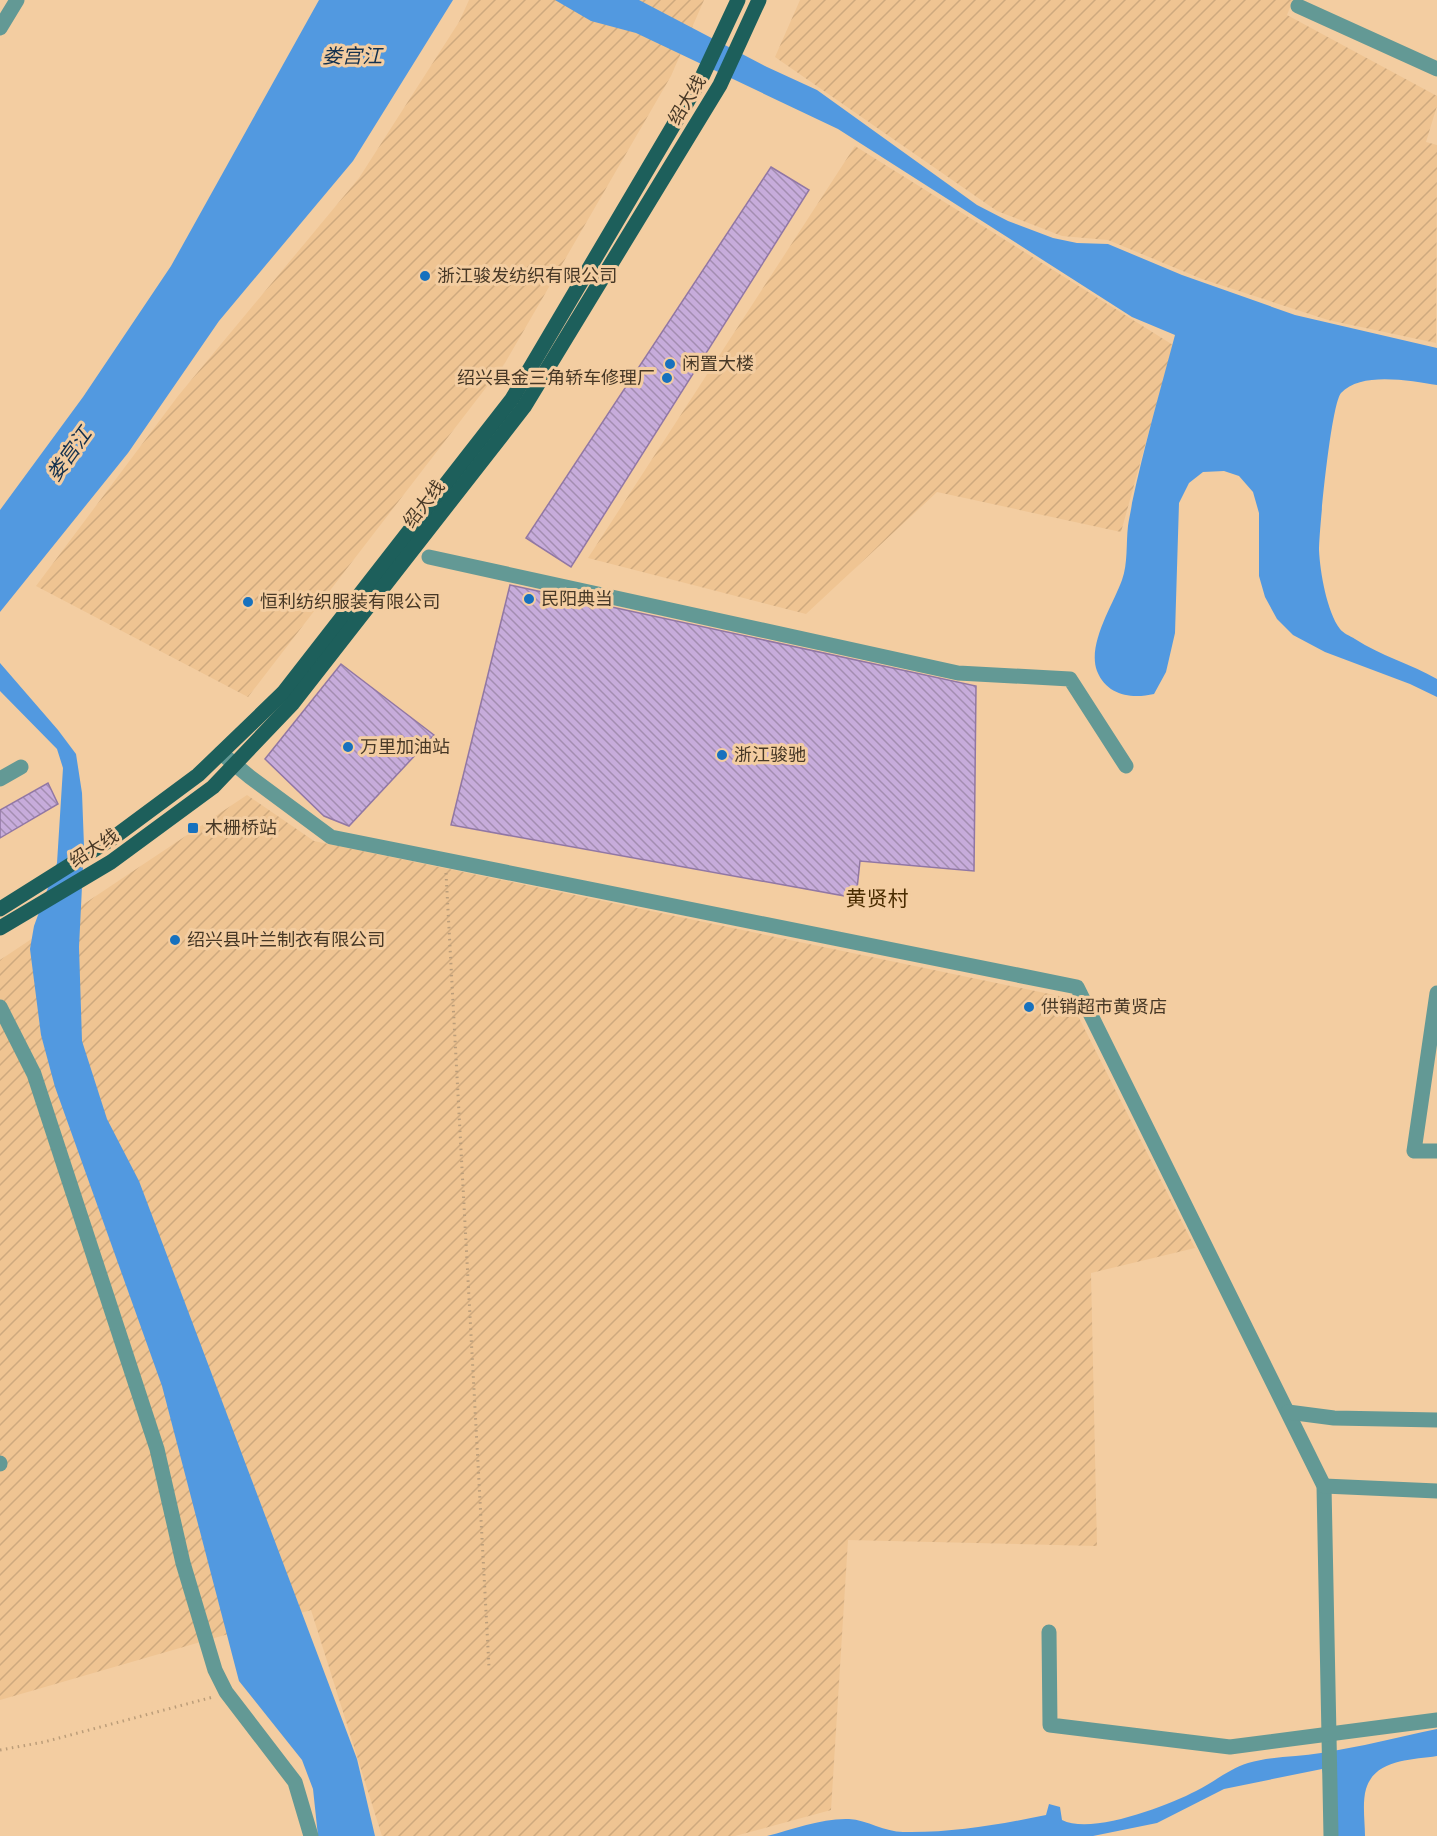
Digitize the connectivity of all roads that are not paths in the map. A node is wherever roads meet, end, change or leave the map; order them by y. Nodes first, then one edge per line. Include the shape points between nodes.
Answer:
1 (18, 0) edge
2 (738, 0) edge
3 (759, 0) edge
4 (1298, 6) dead end
5 (0, 28) edge
6 (1437, 69) edge
7 (429, 557) dead end
8 (221, 753) junction
9 (235, 764) junction
10 (1126, 766) dead end
11 (21, 767) dead end
12 (0, 779) edge
13 (0, 909) edge
14 (0, 928) edge
15 (1437, 993) edge
16 (0, 1007) edge
17 (1437, 1151) edge
18 (1288, 1412) junction
19 (1437, 1420) edge
20 (1324, 1486) junction
21 (1437, 1491) edge
22 (1048, 1632) dead end
23 (1437, 1720) edge
24 (1329, 1740) junction
25 (311, 1836) edge
26 (1331, 1836) edge

1 - 5 street
2 - 8 main road, 绍大线 via 702,77 512,399 283,693
3 - 9 main road, 绍大线 via 720,85 524,407 293,703
4 - 6 street
7 - 10 street via 958,673 1070,679
8 - 9 street
8 - 13 main road, 绍大线 via 198,776 113,838
9 - 14 main road, 绍大线 via 213,788 111,862
9 - 18 street via 331,837 1077,987
11 - 12 street
15 - 17 street via 1414,1151
16 - 25 street via 38,1085 157,1449 183,1563 215,1670 226,1692 295,1782
18 - 19 street via 1334,1418
18 - 20 street
20 - 21 street
20 - 24 street
22 - 24 street via 1050,1725 1230,1746
23 - 24 street
24 - 26 street

